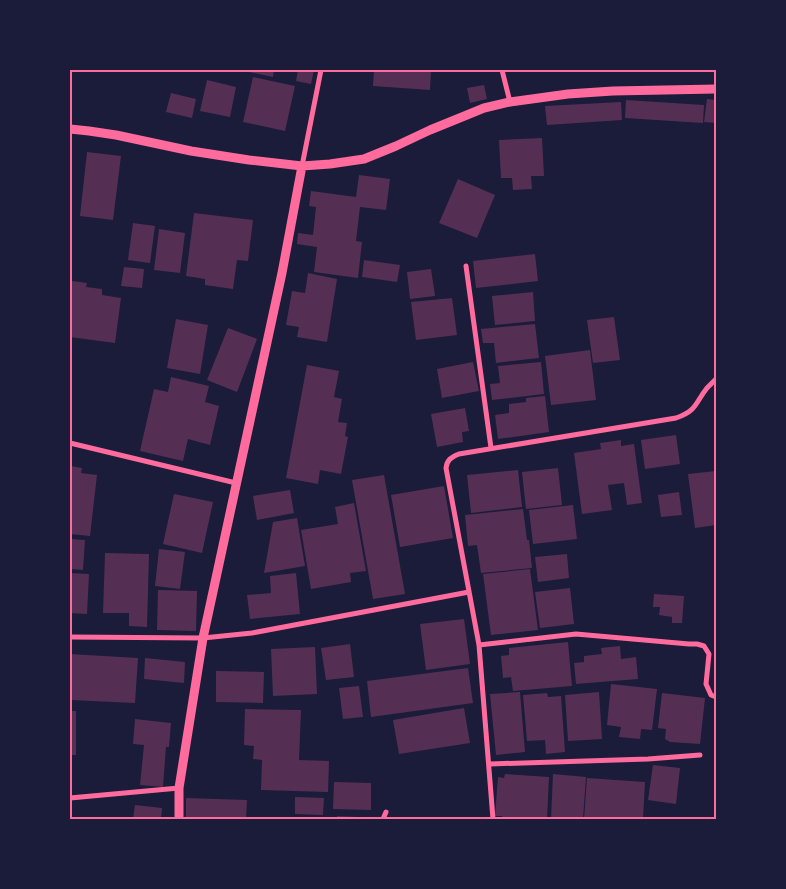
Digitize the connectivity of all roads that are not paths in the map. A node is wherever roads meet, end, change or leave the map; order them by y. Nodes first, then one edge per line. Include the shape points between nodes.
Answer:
1 (321, 70) edge
2 (502, 70) edge
3 (716, 89) edge
4 (510, 102) junction
5 (70, 129) edge
6 (302, 166) junction
7 (466, 266) dead end
8 (716, 379) edge
9 (70, 443) edge
10 (491, 448) junction
11 (236, 483) junction
12 (469, 592) junction
13 (70, 638) edge
14 (203, 638) junction
15 (479, 645) junction
16 (716, 697) edge
17 (700, 755) dead end
18 (490, 764) junction
19 (179, 788) junction
20 (70, 798) edge
21 (386, 812) dead end
22 (179, 819) edge
23 (383, 819) edge
24 (494, 819) edge

1 - 6 street
2 - 4 street
3 - 4 street via 613,91
4 - 6 street via 484,108 364,159
5 - 6 street via 191,151
6 - 11 street
7 - 10 street
8 - 10 street via 696,406 676,418
9 - 11 street
10 - 12 street via 451,457 446,468
11 - 14 street
12 - 14 street via 252,634
12 - 15 street
13 - 14 street
14 - 19 street
15 - 16 street via 576,634 697,644 704,646 709,654 706,684
15 - 18 street
17 - 18 street
18 - 24 street
19 - 20 street
19 - 22 street
21 - 23 street

